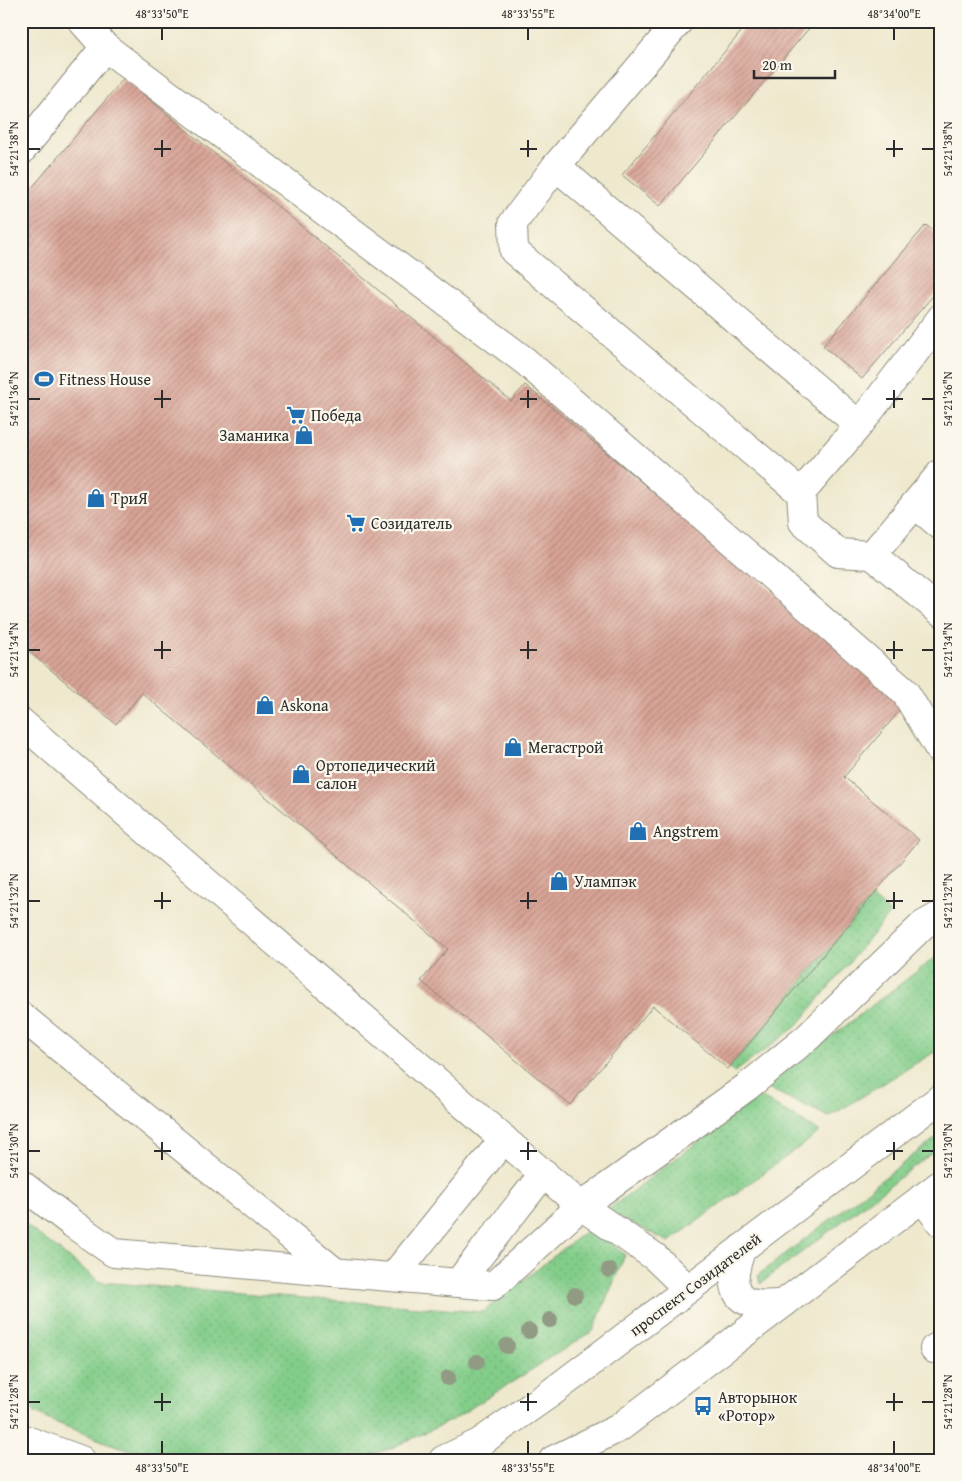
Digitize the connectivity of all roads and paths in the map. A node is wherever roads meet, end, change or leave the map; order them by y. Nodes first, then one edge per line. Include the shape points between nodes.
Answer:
1 (82, 21) edge
2 (679, 21) edge
3 (105, 47) junction
4 (21, 151) edge
5 (556, 166) junction
6 (941, 318) edge
7 (859, 425) junction
8 (941, 473) edge
9 (801, 493) junction
10 (915, 504) junction
11 (941, 526) edge
12 (872, 555) junction
13 (941, 612) edge
14 (21, 722) edge
15 (941, 752) edge
16 (941, 915) edge
17 (21, 1016) edge
18 (941, 1098) edge
19 (504, 1139) junction
20 (544, 1174) junction
21 (21, 1184) edge
22 (931, 1191) edge
23 (581, 1206) junction
24 (941, 1223) edge
25 (742, 1248) junction
26 (334, 1272) junction
27 (393, 1277) junction
28 (458, 1283) junction
29 (688, 1289) junction
30 (784, 1302) junction
31 (21, 1438) edge
32 (81, 1460) edge
33 (443, 1460) edge
34 (553, 1460) edge

1 - 3 main road
2 - 5 main road
3 - 4 main road
3 - 15 main road via 524,361 905,692
5 - 7 main road
5 - 9 main road via 513,223 514,251
6 - 7 main road
7 - 9 main road
8 - 10 main road
9 - 12 main road via 803,522 838,553
10 - 11 main road
10 - 12 main road
12 - 13 main road
14 - 19 main road
16 - 23 main road via 923,925 808,1037 748,1086
17 - 26 main road
18 - 25 main road, проспект Созидателей
19 - 20 main road
19 - 27 main road
20 - 23 main road
20 - 28 main road
21 - 26 main road via 114,1253
22 - 24 main road
22 - 30 main road
23 - 28 main road via 493,1286
23 - 29 main road via 655,1257
25 - 29 main road, проспект Созидателей
25 - 30 main road via 733,1280 742,1299 762,1305
26 - 27 main road
27 - 28 main road
29 - 33 main road, проспект Созидателей via 548,1396 480,1443
30 - 34 main road via 619,1428
31 - 32 main road

